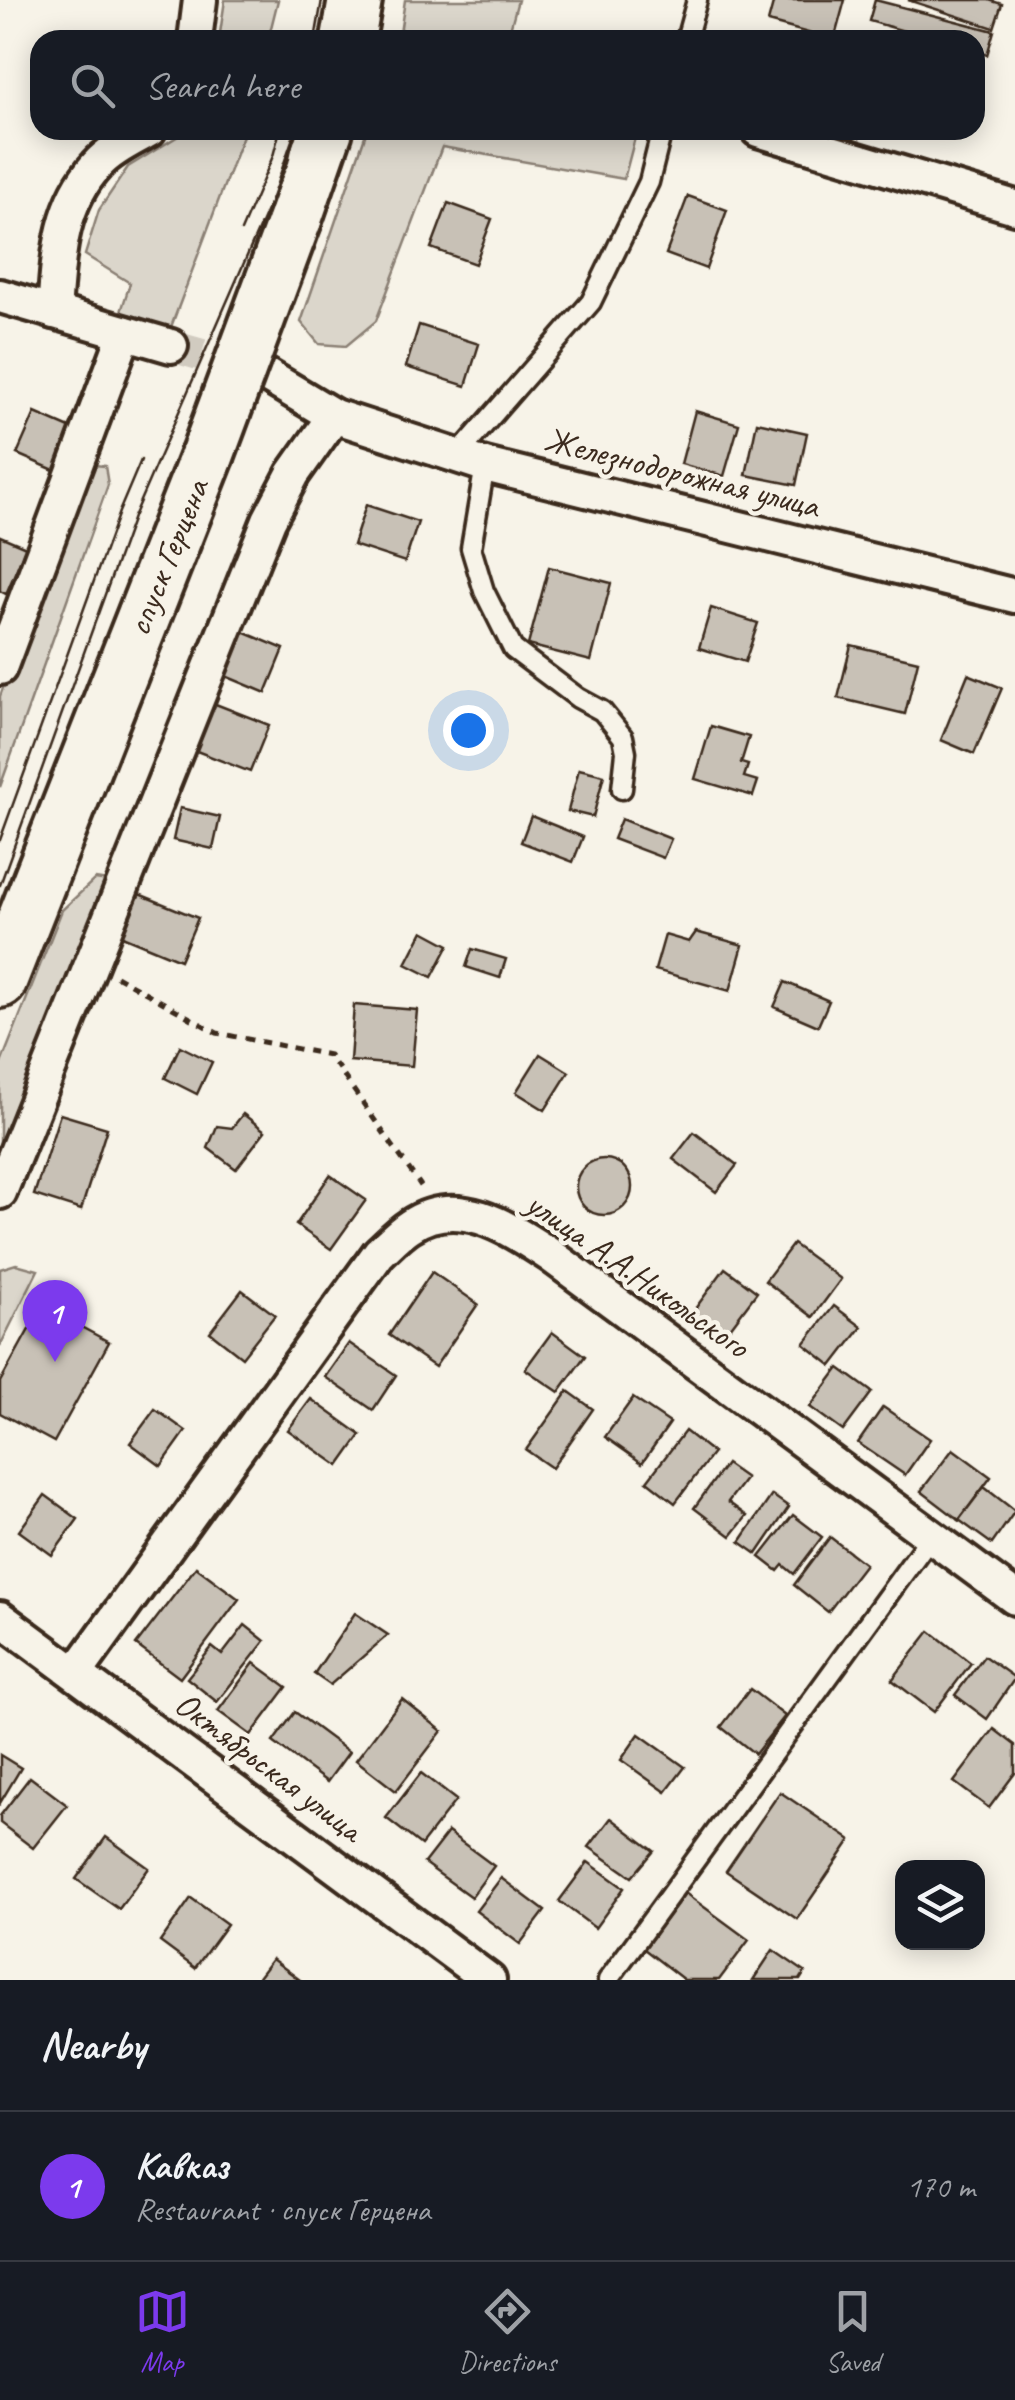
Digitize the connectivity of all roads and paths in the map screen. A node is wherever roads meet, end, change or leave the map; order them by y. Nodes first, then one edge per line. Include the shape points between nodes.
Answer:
1 (200, 0) edge
2 (355, 0) edge
3 (696, 0) edge
4 (197, 30) edge
5 (350, 30) edge
6 (688, 30) edge
7 (133, 140) edge
8 (323, 140) edge
9 (660, 140) edge
10 (791, 140) edge
11 (1015, 207) edge
12 (0, 296) edge
13 (54, 312) junction
14 (125, 333) junction
15 (172, 346) tunnel mouth
16 (259, 371) tunnel mouth
17 (334, 416) junction
18 (471, 460) junction
19 (1015, 596) edge
20 (0, 668) edge
21 (622, 789) dead end
22 (92, 962) junction
23 (0, 980) edge
24 (0, 1192) edge
25 (440, 1213) junction
26 (930, 1536) junction
27 (1015, 1598) edge
28 (0, 1618) edge
29 (76, 1673) junction
30 (489, 1980) edge
31 (608, 1980) edge

1 - 4 street
2 - 5 main road
3 - 6 lane
7 - 13 street via 98,162 66,217
8 - 23 main road, спуск Герцена, bridge via 208,456
9 - 18 lane via 649,182 591,302
10 - 11 street
12 - 13 street
13 - 14 street
14 - 15 street
14 - 20 street
16 - 17 street, Железнодорожная улица
17 - 18 street, Железнодорожная улица
17 - 22 street via 270,520
18 - 19 street, Железнодорожная улица
18 - 21 lane via 471,548 484,591 513,649 602,712 622,737
22 - 24 street
22 - 25 path via 217,1032 329,1055
25 - 26 street, улица А.А.Никольского via 500,1223 550,1255
25 - 29 street via 411,1224 379,1253
26 - 27 street, улица А.А.Никольского
26 - 31 lane
28 - 29 street, Октябрьская улица
29 - 30 street, Октябрьская улица

